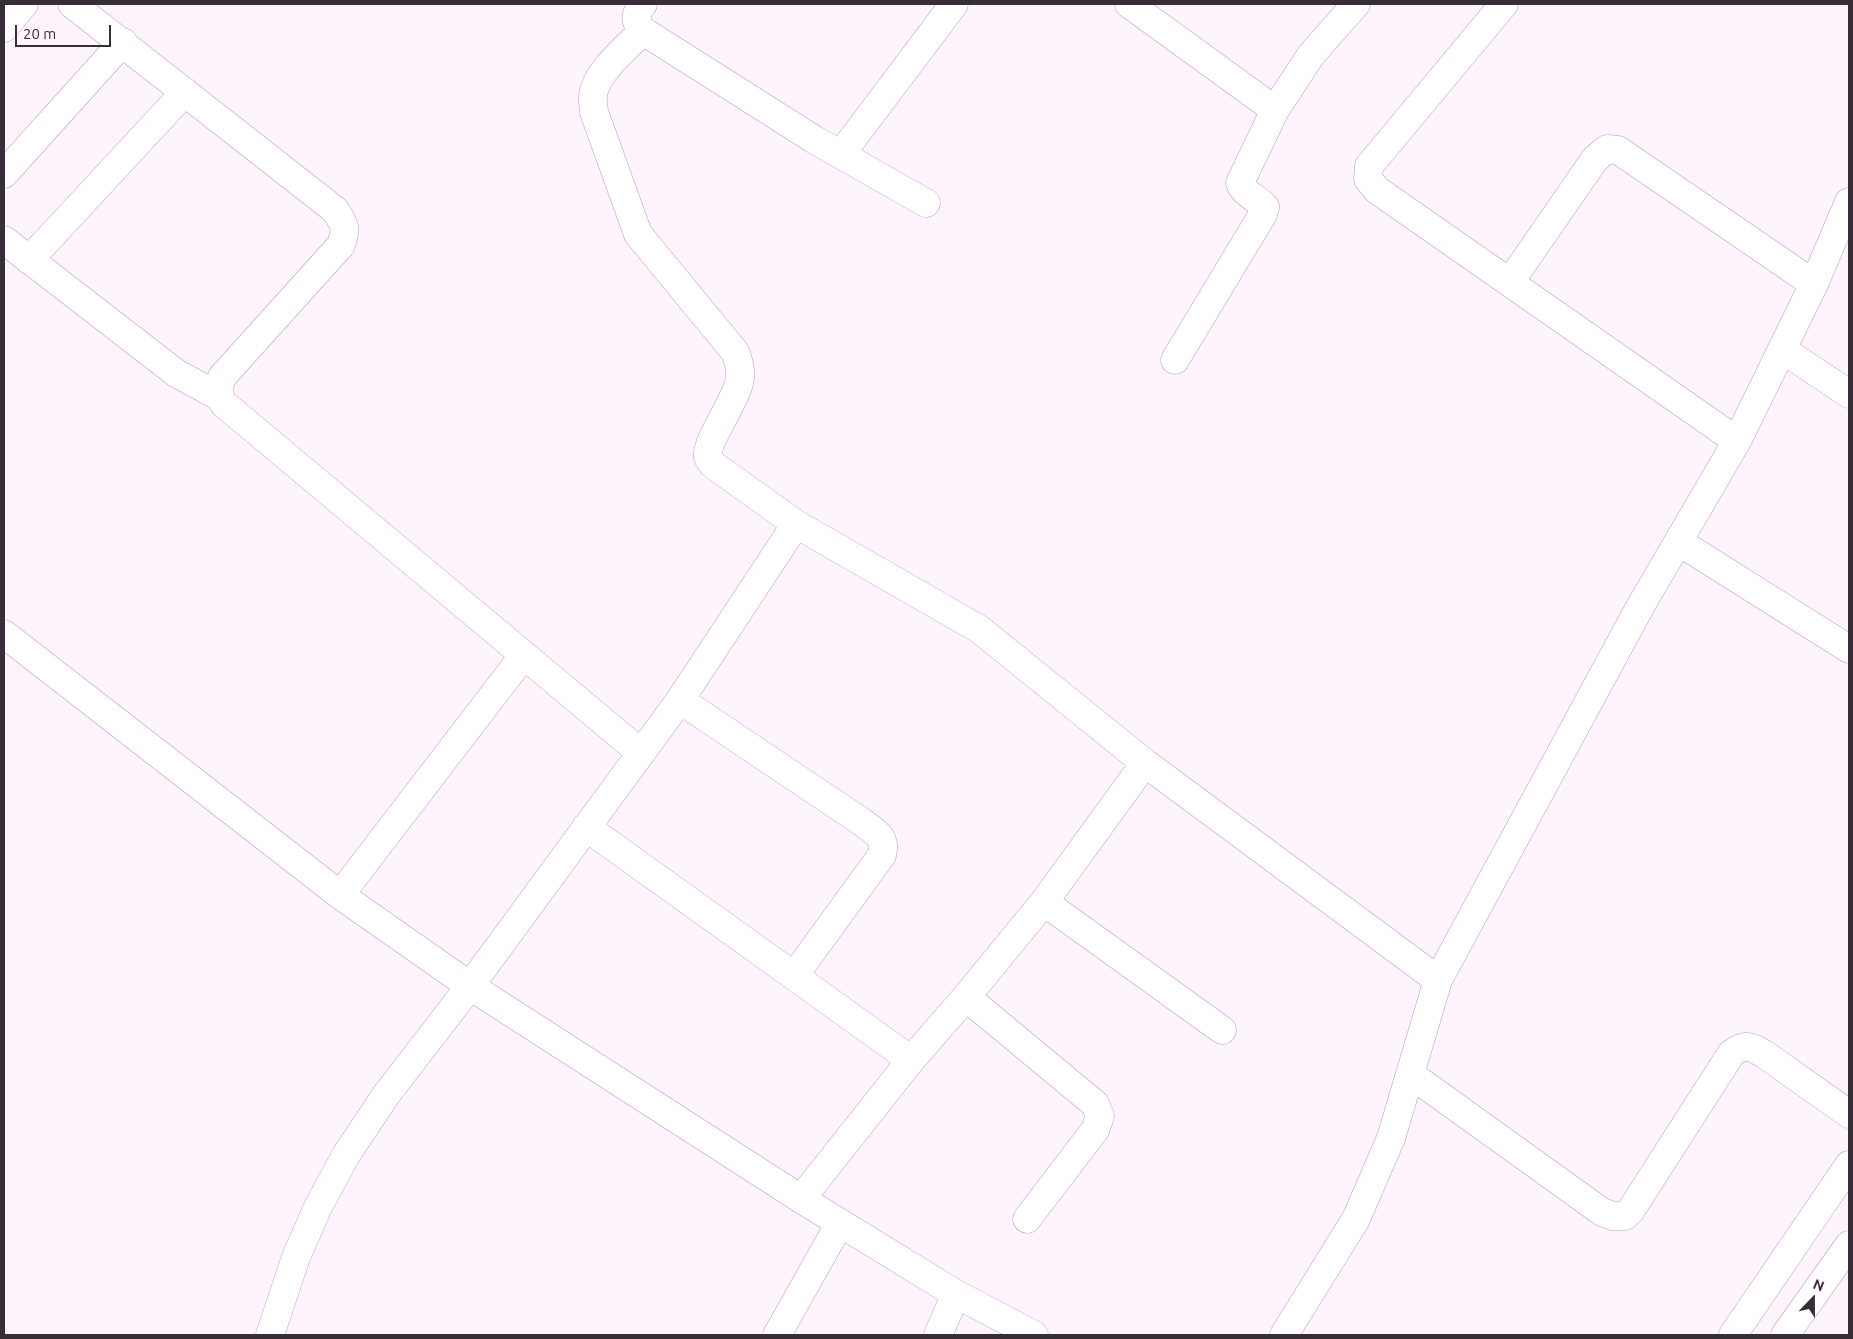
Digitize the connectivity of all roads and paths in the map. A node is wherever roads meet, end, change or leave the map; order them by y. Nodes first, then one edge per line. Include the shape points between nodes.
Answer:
1 (24, 4) edge
2 (72, 4) edge
3 (643, 4) edge
4 (954, 4) edge
5 (1129, 4) edge
6 (1356, 4) edge
7 (1504, 4) edge
8 (4, 28) edge
9 (643, 31) junction
10 (123, 42) junction
11 (184, 92) junction
12 (1275, 110) junction
13 (841, 154) junction
14 (4, 174) edge
15 (926, 202) dead end
16 (1849, 202) edge
17 (4, 240) edge
18 (29, 260) junction
19 (1510, 282) junction
20 (1814, 284) junction
21 (1783, 350) junction
22 (1175, 360) dead end
23 (1849, 394) edge
24 (218, 396) junction
25 (1737, 441) junction
26 (796, 524) junction
27 (1679, 542) junction
28 (4, 634) edge
29 (1849, 649) edge
30 (524, 655) junction
31 (680, 700) junction
32 (641, 754) junction
33 (1145, 763) junction
34 (586, 827) junction
35 (340, 895) junction
36 (1044, 902) junction
37 (794, 976) junction
38 (1438, 980) junction
39 (470, 986) junction
40 (966, 997) junction
41 (1222, 1030) dead end
42 (911, 1060) junction
43 (1410, 1074) junction
44 (1849, 1114) edge
45 (1849, 1165) edge
46 (801, 1199) junction
47 (1027, 1219) dead end
48 (840, 1223) junction
49 (1849, 1245) edge
50 (956, 1294) junction
51 (270, 1335) edge
52 (777, 1335) edge
53 (938, 1335) edge
54 (1034, 1335) edge
55 (1284, 1335) edge
56 (1733, 1335) edge
57 (1786, 1335) edge

1 - 8 street
2 - 10 street
3 - 9 street via 636,16 636,24
4 - 13 street
5 - 12 street
6 - 12 street via 1310,55
7 - 19 street via 1370,166 1368,179 1377,190
9 - 13 street
9 - 26 street via 603,72 593,96 594,112 638,234 735,352 740,366 737,391 710,446 708,457 712,464
10 - 11 street
10 - 14 street
11 - 18 street
11 - 24 street via 335,210 344,223 341,245 222,377
12 - 22 street via 1240,183 1242,189 1265,207 1263,214
13 - 15 street
16 - 20 street
17 - 18 street
18 - 24 street via 176,373
19 - 20 street via 1595,159 1607,150 1618,150
19 - 25 street
20 - 21 street
21 - 23 street
21 - 25 street
24 - 30 street
25 - 27 street
26 - 31 street
26 - 33 street via 979,629
27 - 29 street
27 - 38 street via 1640,607
28 - 35 street
30 - 32 street
30 - 35 street
31 - 32 street
31 - 37 street via 880,836 884,846 882,855
32 - 34 street
33 - 36 street
33 - 38 street
34 - 37 street
34 - 39 street
35 - 39 street
36 - 40 street
36 - 41 street
37 - 42 street
38 - 43 street
39 - 46 street
39 - 51 street via 386,1095 346,1155 296,1257
40 - 42 street
40 - 47 street via 1095,1104 1100,1116 1095,1130
42 - 46 street
43 - 44 street via 1602,1212 1613,1216 1625,1216 1631,1210 1732,1054 1740,1047 1751,1047 1764,1054
43 - 55 street via 1391,1138 1356,1219
45 - 56 street
46 - 48 street
48 - 50 street
48 - 52 street
49 - 57 street
50 - 53 street
50 - 54 street

